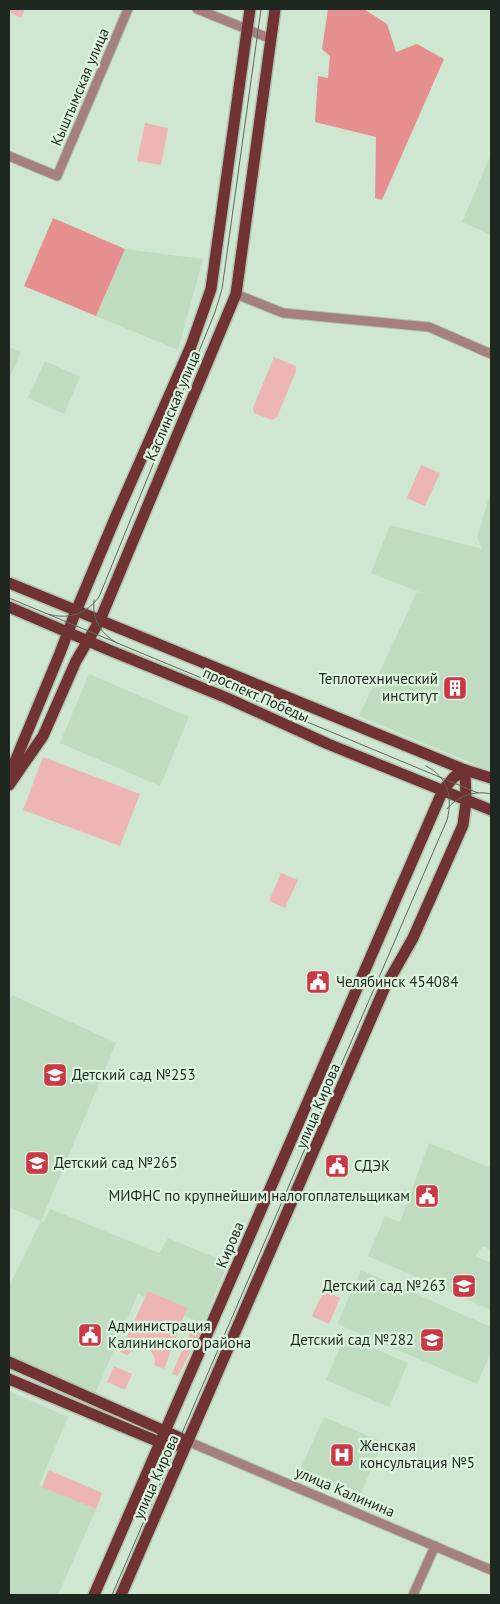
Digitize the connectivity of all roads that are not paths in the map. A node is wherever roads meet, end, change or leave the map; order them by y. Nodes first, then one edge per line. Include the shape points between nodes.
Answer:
1 (128, 9) edge
2 (197, 9) edge
3 (250, 9) edge
4 (275, 9) edge
5 (247, 30) junction
6 (271, 39) junction
7 (9, 156) edge
8 (236, 294) junction
9 (491, 354) edge
10 (9, 583) edge
11 (9, 607) edge
12 (76, 610) junction
13 (100, 620) junction
14 (68, 632) junction
15 (88, 641) junction
16 (465, 770) junction
17 (9, 778) edge
18 (491, 778) edge
19 (9, 785) edge
20 (443, 790) junction
21 (466, 799) junction
22 (491, 810) edge
23 (9, 1362) edge
24 (9, 1379) edge
25 (165, 1431) junction
26 (187, 1441) junction
27 (160, 1443) junction
28 (435, 1546) junction
29 (491, 1570) edge
30 (94, 1595) edge
31 (121, 1595) edge
32 (413, 1595) edge

1 - 7 street, Кыштымская улица via 57,176
2 - 5 street
3 - 5 main road, Каслинская улица
4 - 6 main road, Каслинская улица
5 - 6 street
5 - 12 main road, Каслинская улица via 211,289 191,346
6 - 8 main road, Каслинская улица
8 - 9 street via 283,313 429,327
8 - 13 main road, Каслинская улица
10 - 12 main road, проспект Победы
11 - 14 main road, проспект Победы
12 - 13 main road, проспект Победы
12 - 14 main road, Каслинская улица
13 - 15 main road, Каслинская улица
13 - 16 main road, проспект Победы
14 - 15 main road, проспект Победы
14 - 17 main road, Каслинская улица
15 - 19 main road, Каслинская улица via 43,736
15 - 20 main road, проспект Победы
16 - 18 main road, проспект Победы
16 - 20 main road
16 - 21 main road, улица Кирова
20 - 21 main road, проспект Победы
20 - 25 main road, Кирова
21 - 22 main road, проспект Победы
21 - 26 main road, улица Кирова via 463,825 413,938 384,989
23 - 25 main road, улица Калинина
24 - 27 main road
25 - 26 main road, улица Калинина
25 - 27 main road, Кирова
26 - 27 main road via 171,1447
26 - 28 street, улица Калинина
26 - 31 main road, улица Кирова
27 - 30 main road, Кирова
28 - 29 street, улица Калинина
28 - 32 street

